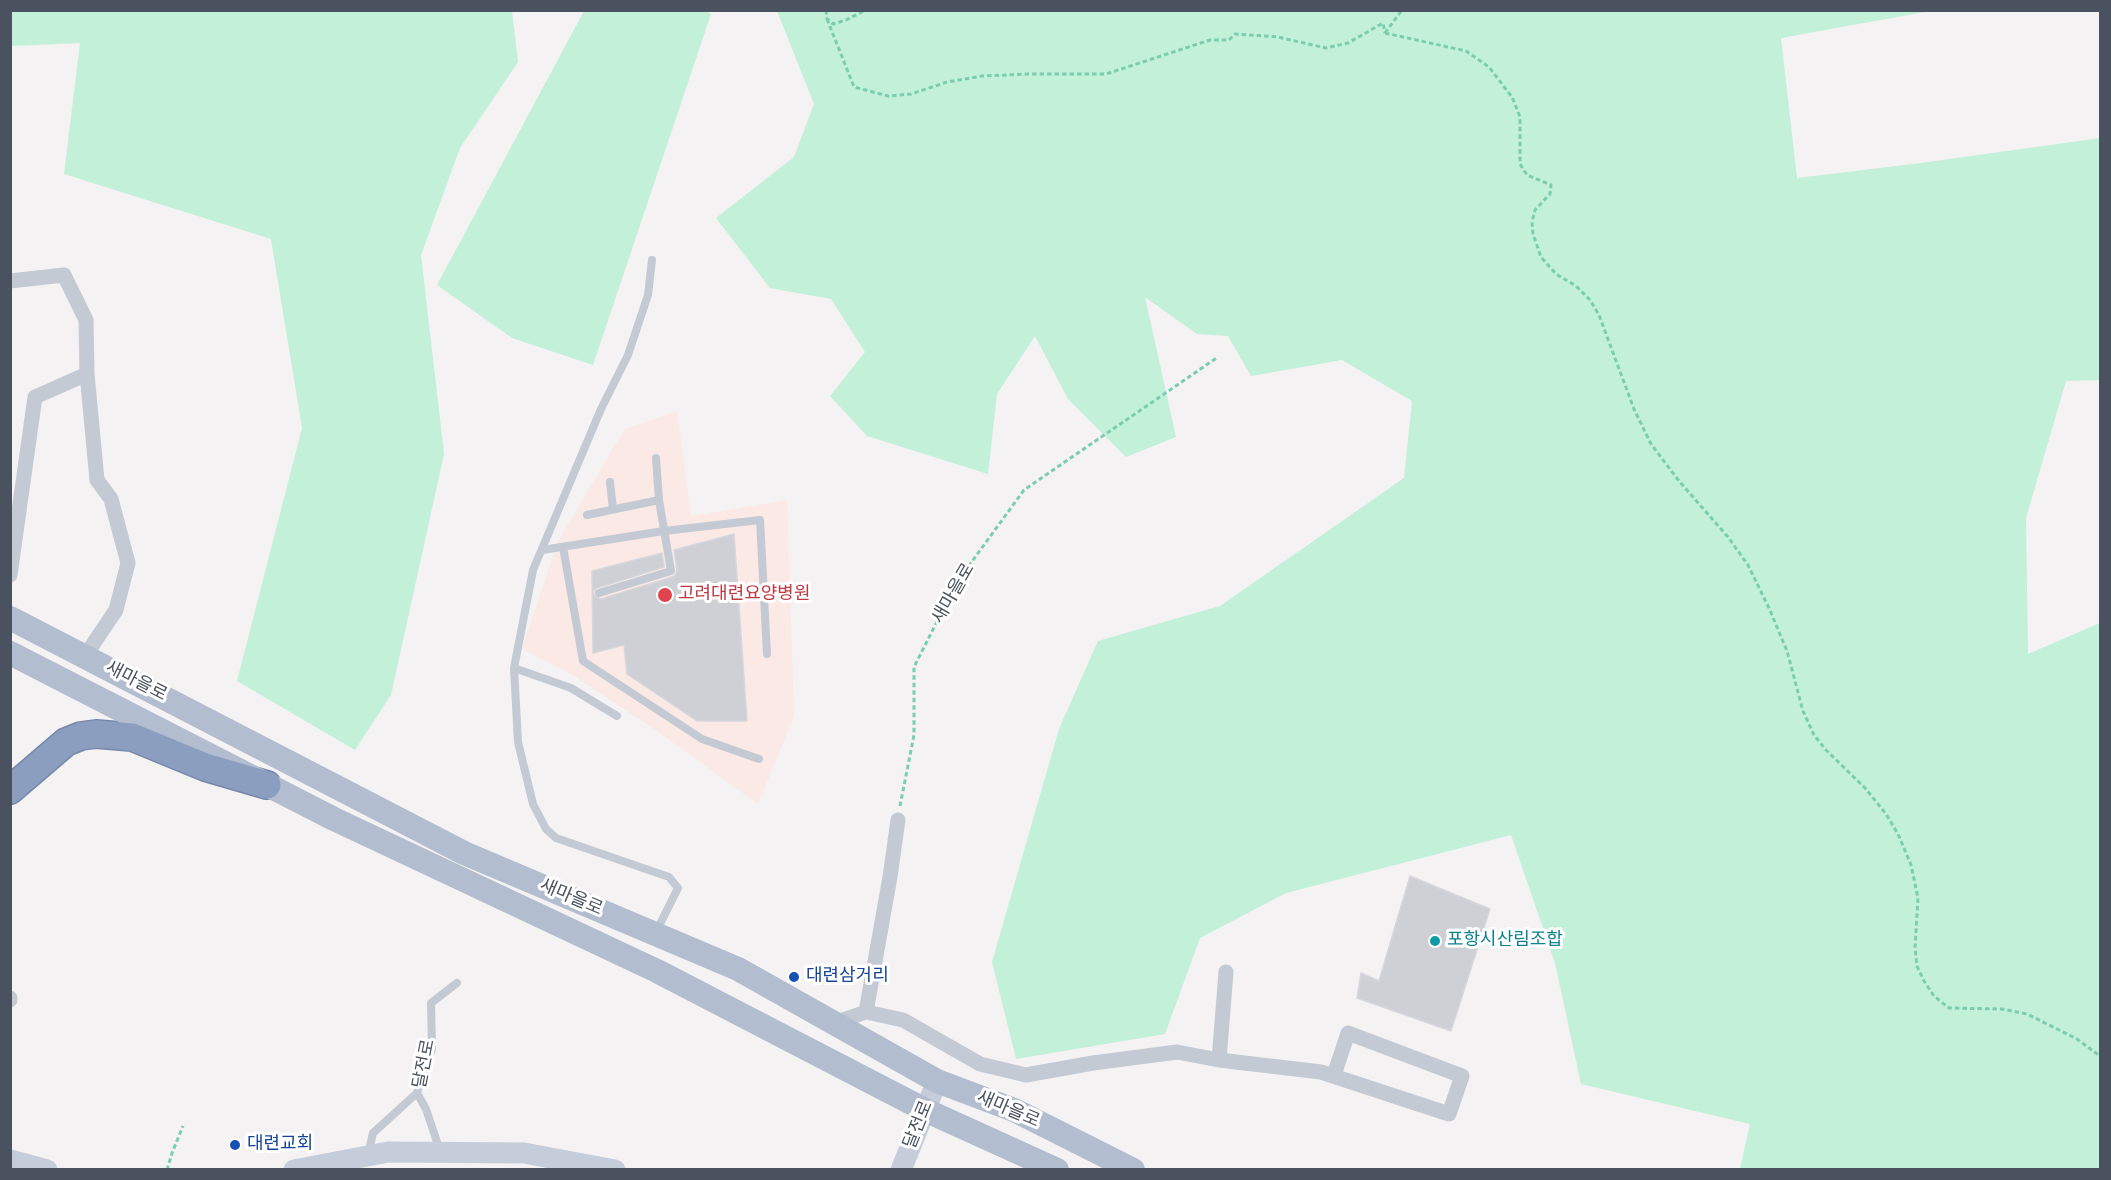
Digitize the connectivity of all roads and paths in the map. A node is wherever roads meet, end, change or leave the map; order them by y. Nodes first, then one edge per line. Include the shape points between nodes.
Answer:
1 (826, 10) edge
2 (866, 10) edge
3 (1402, 10) edge
4 (827, 19) junction
5 (1384, 33) junction
6 (652, 260) dead end
7 (10, 281) edge
8 (1218, 357) dead end
9 (87, 374) junction
10 (656, 458) dead end
11 (610, 482) dead end
12 (659, 500) junction
13 (613, 509) junction
14 (587, 515) dead end
15 (664, 531) junction
16 (563, 547) junction
17 (542, 550) junction
18 (10, 575) edge
19 (599, 593) dead end
20 (11, 619) edge
21 (10, 653) edge
22 (767, 654) dead end
23 (85, 656) junction
24 (514, 668) junction
25 (617, 716) dead end
26 (759, 759) dead end
27 (267, 785) junction
28 (10, 790) edge
29 (898, 820) joint
30 (656, 934) junction
31 (1226, 972) dead end
32 (456, 983) dead end
33 (866, 1012) junction
34 (834, 1023) junction
35 (2100, 1056) edge
36 (1219, 1060) junction
37 (1334, 1075) junction
38 (938, 1081) junction
39 (417, 1092) junction
40 (925, 1110) junction
41 (183, 1126) dead end
42 (440, 1153) junction
43 (368, 1156) junction
44 (10, 1160) edge
45 (47, 1170) edge
46 (167, 1170) edge
47 (294, 1170) edge
48 (615, 1170) edge
49 (902, 1170) edge
50 (1057, 1170) edge
51 (1133, 1170) edge

1 - 4 path
2 - 4 path via 833,24
3 - 5 path
4 - 5 path via 854,87 888,96 982,76 1106,74 1210,40 1229,40 1235,34 1278,37 1326,48 1348,43 1383,23
5 - 35 path via 1466,51 1489,67 1512,97 1522,127 1520,164 1527,175 1551,185 1550,194 1535,210 1532,222 1541,257 1551,270 1590,300 1651,444 1748,565 1786,651 1814,735 1865,788 1898,834 1911,865 1918,898 1917,966 1934,996 1949,1008 2002,1009 2026,1014 2077,1039
6 - 17 lane via 648,295 628,355
7 - 9 street via 64,275 86,320
8 - 29 path, 새마을로 via 1024,490 957,582 914,667 914,735
9 - 18 street via 35,397
9 - 23 street via 97,480 111,499 128,563 116,610
10 - 12 lane
11 - 13 lane
12 - 13 lane
12 - 15 lane
13 - 14 lane
15 - 16 lane
15 - 19 lane via 671,571
15 - 22 lane via 760,520
16 - 17 lane
16 - 26 lane via 583,662 702,739
17 - 24 lane via 533,570
20 - 23 main road, 새마을로
21 - 27 main road, 새마을로
23 - 30 main road, 새마을로 via 464,853
24 - 25 lane via 571,688
24 - 30 lane via 518,742 533,804 546,829 556,838 669,877 678,888
27 - 28 highway via 205,767 132,737 96,734 66,742
27 - 40 main road, 새마을로 via 657,971
29 - 33 street
30 - 34 main road, 새마을로 via 738,969
31 - 36 street
32 - 39 lane, 달전로 via 431,1003 432,1049
33 - 34 street
33 - 36 street via 903,1020 980,1064 1026,1075 1177,1052
34 - 38 main road, 새마을로
36 - 37 street
37 - 37 street via 1449,1114 1462,1076 1348,1033
38 - 40 street, 달전로
38 - 51 main road, 새마을로 via 1014,1110
39 - 42 lane, 달전로
39 - 43 lane via 373,1133
40 - 49 street, 달전로
40 - 50 main road, 새마을로
41 - 46 path
42 - 43 street via 388,1152
42 - 48 street via 524,1153
43 - 47 street
44 - 45 street

